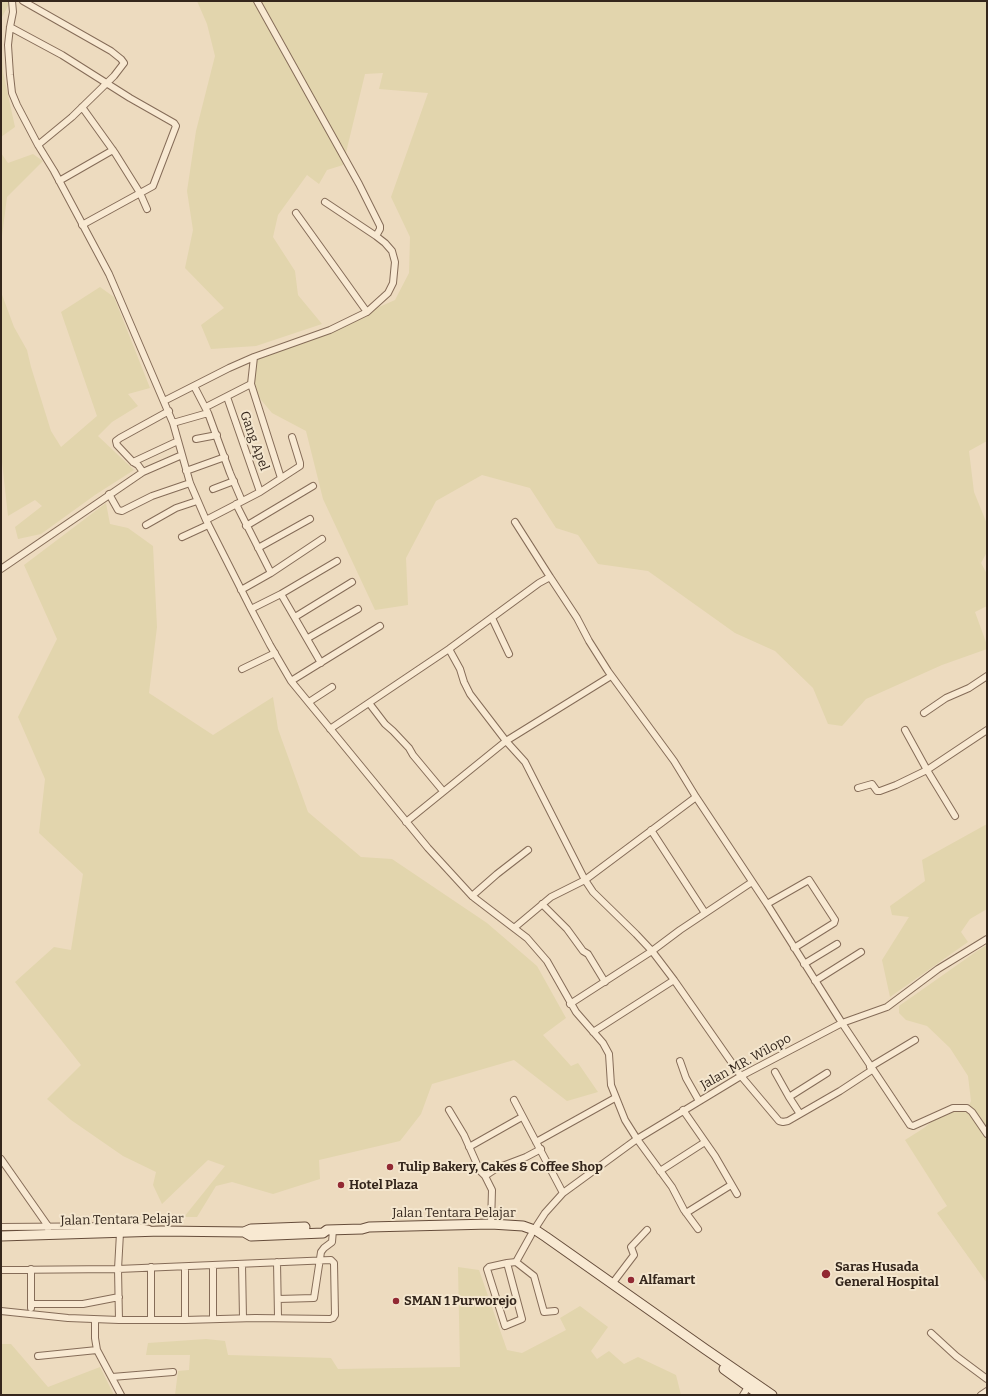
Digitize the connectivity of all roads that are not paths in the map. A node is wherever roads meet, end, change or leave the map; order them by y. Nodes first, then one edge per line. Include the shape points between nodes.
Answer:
1 (12, 1) edge
2 (23, 1) edge
3 (257, 1) edge
4 (10, 27) junction
5 (107, 83) junction
6 (82, 107) junction
7 (38, 145) junction
8 (113, 150) junction
9 (59, 181) junction
10 (140, 193) junction
11 (325, 202) dead end
12 (147, 209) dead end
13 (296, 213) dead end
14 (82, 225) junction
15 (376, 236) junction
16 (368, 312) junction
17 (254, 357) junction
18 (251, 384) junction
19 (194, 386) junction
20 (227, 397) junction
21 (164, 401) junction
22 (207, 410) junction
23 (168, 411) junction
24 (173, 423) junction
25 (217, 435) junction
26 (292, 437) dead end
27 (196, 439) dead end
28 (178, 441) junction
29 (182, 455) junction
30 (225, 457) junction
31 (133, 462) junction
32 (186, 471) junction
33 (143, 472) junction
34 (281, 478) junction
35 (234, 482) junction
36 (190, 483) junction
37 (313, 486) dead end
38 (213, 488) dead end
39 (260, 492) junction
40 (109, 494) junction
41 (197, 501) junction
42 (239, 502) junction
43 (310, 519) dead end
44 (515, 522) dead end
45 (207, 523) junction
46 (146, 525) dead end
47 (246, 526) junction
48 (182, 537) dead end
49 (322, 539) dead end
50 (258, 548) junction
51 (337, 560) dead end
52 (1, 569) edge
53 (271, 573) junction
54 (550, 578) junction
55 (352, 582) dead end
56 (241, 590) junction
57 (281, 594) junction
58 (358, 609) dead end
59 (251, 610) junction
60 (295, 617) junction
61 (492, 618) junction
62 (380, 626) dead end
63 (308, 638) junction
64 (449, 649) junction
65 (275, 653) junction
66 (509, 654) dead end
67 (321, 663) junction
68 (242, 669) dead end
69 (611, 676) junction
70 (987, 676) edge
71 (292, 681) junction
72 (332, 687) dead end
73 (309, 702) junction
74 (369, 703) junction
75 (924, 712) dead end
76 (330, 729) junction
77 (905, 730) dead end
78 (987, 730) edge
79 (506, 740) junction
80 (927, 770) junction
81 (858, 788) dead end
82 (443, 791) junction
83 (696, 797) junction
84 (955, 816) dead end
85 (406, 822) junction
86 (651, 830) junction
87 (528, 850) dead end
88 (585, 880) junction
89 (752, 882) junction
90 (472, 896) junction
91 (542, 904) junction
92 (767, 904) junction
93 (705, 913) junction
94 (514, 928) junction
95 (987, 939) edge
96 (837, 944) dead end
97 (794, 948) junction
98 (652, 951) junction
99 (861, 952) dead end
100 (804, 964) junction
101 (674, 980) junction
102 (815, 981) junction
103 (605, 982) junction
104 (570, 1004) junction
105 (842, 1023) junction
106 (593, 1032) junction
107 (916, 1040) dead end
108 (680, 1061) dead end
109 (871, 1068) junction
110 (775, 1072) dead end
111 (827, 1073) dead end
112 (742, 1076) junction
113 (789, 1096) junction
114 (615, 1098) junction
115 (514, 1100) dead end
116 (699, 1101) junction
117 (449, 1110) dead end
118 (683, 1110) junction
119 (800, 1114) junction
120 (522, 1117) junction
121 (987, 1134) edge
122 (636, 1139) junction
123 (536, 1142) junction
124 (705, 1142) junction
125 (469, 1147) junction
126 (540, 1149) junction
127 (1, 1159) edge
128 (660, 1171) junction
129 (485, 1176) junction
130 (731, 1185) junction
131 (563, 1193) junction
132 (736, 1194) dead end
133 (686, 1213) junction
134 (491, 1224) junction
135 (1, 1227) edge
136 (362, 1229) junction
137 (521, 1229) junction
138 (698, 1229) dead end
139 (49, 1230) junction
140 (330, 1230) junction
141 (647, 1230) dead end
142 (161, 1231) junction
143 (120, 1233) junction
144 (533, 1233) junction
145 (1, 1236) edge
146 (319, 1260) junction
147 (277, 1262) junction
148 (516, 1262) junction
149 (242, 1264) junction
150 (507, 1264) junction
151 (213, 1265) junction
152 (151, 1267) junction
153 (185, 1267) junction
154 (118, 1269) junction
155 (1, 1270) edge
156 (31, 1270) junction
157 (612, 1284) junction
158 (119, 1298) junction
159 (278, 1299) junction
160 (31, 1304) junction
161 (636, 1304) junction
162 (1, 1311) edge
163 (555, 1311) dead end
164 (31, 1313) junction
165 (278, 1317) junction
166 (213, 1318) junction
167 (243, 1318) junction
168 (95, 1320) junction
169 (119, 1320) junction
170 (151, 1320) junction
171 (185, 1320) junction
172 (931, 1333) dead end
173 (98, 1350) junction
174 (704, 1352) junction
175 (38, 1356) dead end
176 (173, 1372) dead end
177 (112, 1377) junction
178 (987, 1379) edge
179 (748, 1386) junction
180 (987, 1391) edge
181 (121, 1395) edge
182 (743, 1395) edge
183 (760, 1395) edge
184 (772, 1395) edge
185 (981, 1395) edge

1 - 4 street
2 - 5 street via 121,59 123,66
3 - 15 street via 371,208 380,226
4 - 5 street
4 - 7 street via 8,45 12,93
5 - 6 street
5 - 10 street via 176,126 155,184
6 - 7 street
6 - 8 street
7 - 9 street
8 - 9 street
8 - 10 street
9 - 14 street
10 - 12 street
10 - 14 street
11 - 15 street
13 - 16 street
14 - 21 street via 109,274
15 - 16 street via 392,251 395,262 394,279 388,293
16 - 17 street via 330,330
17 - 18 street
17 - 19 street
18 - 20 street
18 - 34 street
19 - 21 street
19 - 22 street
20 - 22 street
20 - 39 street, Gang Apel
21 - 23 street
22 - 24 street
22 - 25 street
23 - 24 street
23 - 31 street via 116,442
24 - 28 street
25 - 27 street
25 - 30 street
26 - 34 street via 300,466
28 - 29 street
28 - 31 street
29 - 32 street
29 - 33 street
30 - 32 street
30 - 35 street
31 - 33 street
32 - 36 street
33 - 40 street
34 - 39 street
35 - 38 street
35 - 42 street
36 - 40 street via 152,496 122,512 118,510
36 - 41 street
37 - 47 street
39 - 42 street
40 - 52 street
41 - 45 street
41 - 46 street via 176,508
42 - 45 street
42 - 47 street
43 - 50 street
44 - 54 street
45 - 48 street
45 - 56 street
47 - 50 street
49 - 53 street
50 - 53 street
51 - 57 street
53 - 56 street
54 - 61 street via 539,583
54 - 69 street
55 - 60 street
56 - 59 street
57 - 59 street
57 - 60 street
58 - 63 street
59 - 65 street
60 - 63 street
61 - 64 street
61 - 66 street
62 - 67 street
63 - 67 street
64 - 74 street
64 - 79 street via 470,694
65 - 68 street
65 - 71 street
67 - 71 street
69 - 79 street
69 - 83 street via 674,761
70 - 75 street
71 - 73 street
72 - 73 street
73 - 76 street
74 - 76 street
74 - 82 street
76 - 85 street
77 - 80 street
78 - 80 street
79 - 82 street
79 - 88 street via 528,766
80 - 81 street via 880,791 872,784
80 - 84 street
82 - 85 street
83 - 86 street
83 - 89 street
85 - 90 street
86 - 88 street
86 - 93 street
87 - 90 street
88 - 91 street via 554,895
88 - 98 street via 593,892
89 - 92 street
89 - 93 street
90 - 94 street
91 - 94 street
91 - 103 street via 588,954
92 - 97 street
92 - 97 street via 809,880 835,920
93 - 98 street
94 - 104 street via 527,938 547,961
95 - 105 street, Jalan MR. Wilopo via 938,969 887,1007
96 - 100 street
97 - 100 street
98 - 101 street
98 - 103 street
99 - 102 street
100 - 102 street
101 - 106 street
101 - 112 street
102 - 105 street
103 - 104 street
104 - 106 street
105 - 109 street
105 - 112 street, Jalan MR. Wilopo
106 - 114 street via 609,1054 611,1085
107 - 109 street
108 - 116 street
109 - 119 street via 840,1091
109 - 121 street via 911,1127 952,1108 967,1108
110 - 113 street
111 - 113 street
112 - 116 street, Jalan MR. Wilopo
112 - 119 street via 781,1122
113 - 119 street
114 - 122 street
114 - 123 street
115 - 120 street
116 - 118 street, Jalan MR. Wilopo
117 - 125 street
118 - 122 street, Jalan MR. Wilopo
118 - 124 street
120 - 123 street
120 - 125 street
122 - 128 street
122 - 131 street, Jalan MR. Wilopo
123 - 126 street
124 - 128 street
124 - 130 street
125 - 129 street
126 - 129 street
126 - 131 street
127 - 139 street
128 - 133 street
129 - 134 street via 492,1190
130 - 132 street
130 - 133 street
131 - 144 street, Jalan MR. Wilopo via 545,1213
133 - 138 street
134 - 136 main road, Jalan Tentara Pelajar
134 - 137 main road, Jalan Tentara Pelajar
135 - 139 street
136 - 137 main road, Jalan Tentara Pelajar via 369,1233
136 - 140 main road, Jalan Tentara Pelajar
137 - 144 main road
139 - 142 street via 133,1226
139 - 143 main road, Jalan Tentara Pelajar
139 - 145 main road, Jalan Tentara Pelajar
140 - 142 main road, Jalan Tentara Pelajar via 324,1227 251,1229 244,1232
140 - 146 street via 332,1242 322,1250
141 - 157 street via 631,1246 634,1255
142 - 143 main road, Jalan Tentara Pelajar
143 - 154 street
144 - 148 street, Jalan MR. Wilopo
144 - 157 main road via 546,1237
144 - 161 main road
146 - 147 street
146 - 159 street via 313,1299
146 - 165 street via 331,1260 334,1263 334,1317
147 - 149 street
147 - 159 street
148 - 150 street
148 - 163 street via 534,1276 544,1312
149 - 151 street
149 - 167 street
150 - 150 street via 522,1319 505,1326 487,1270 489,1267
151 - 153 street
151 - 166 street
152 - 153 street
152 - 154 street
152 - 170 street
153 - 171 street
154 - 156 street
154 - 158 street
155 - 156 street
156 - 160 street
157 - 161 main road
158 - 160 street via 83,1304
158 - 169 street
159 - 165 street
160 - 164 street
161 - 174 main road
162 - 164 street
164 - 168 street
165 - 167 street
166 - 167 street
166 - 171 street
168 - 169 street
168 - 173 street
169 - 170 street
170 - 171 street
172 - 178 street
173 - 175 street
173 - 177 street
174 - 179 main road
174 - 184 main road
176 - 177 street
177 - 181 street
179 - 182 street
179 - 183 main road
180 - 185 street

